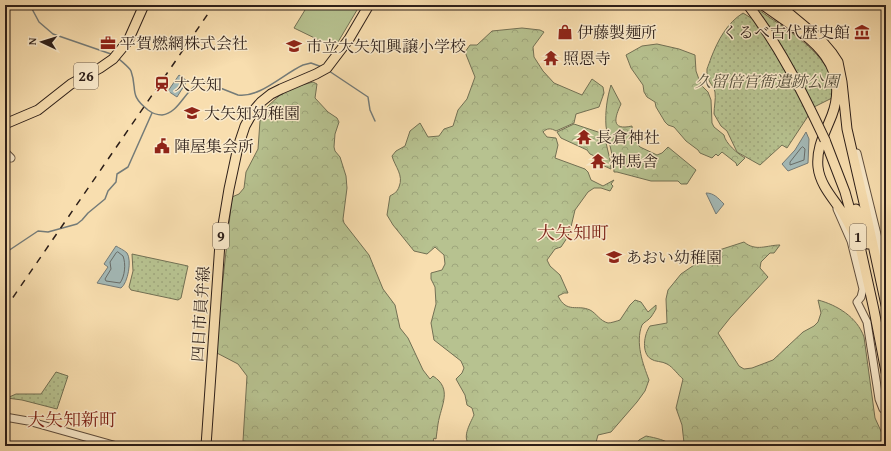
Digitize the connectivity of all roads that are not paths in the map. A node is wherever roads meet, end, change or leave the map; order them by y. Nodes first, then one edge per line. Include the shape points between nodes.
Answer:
1 (144, 5) edge
2 (369, 5) edge
3 (748, 5) edge
4 (763, 5) edge
5 (779, 5) edge
6 (5, 124) edge
7 (847, 129) junction
8 (825, 140) junction
9 (5, 152) edge
10 (11, 158) dead end
11 (836, 202) junction
12 (860, 248) junction
13 (886, 272) edge
14 (886, 305) edge
15 (886, 312) edge
16 (886, 372) edge
17 (886, 410) edge
18 (5, 417) edge
19 (117, 446) edge
20 (206, 446) edge
21 (213, 446) edge
22 (224, 446) edge

1 - 6 main road, 26 via 125,46 113,59 71,84 38,110
2 - 20 main road, 四日市員弁線 / 9 via 349,39 324,70 266,98 254,110 242,132 220,243
3 - 8 main road, 1, bridge via 790,70
4 - 11 main road via 813,42 831,65 836,82 836,99 820,143 817,162 823,185
5 - 7 main road via 821,40 838,62
7 - 13 street via 857,155
7 - 14 main road
8 - 12 main road, 1 via 845,192
8 - 15 main road, 1 via 861,223
9 - 10 street
11 - 12 main road
11 - 17 street via 851,241 863,289 857,302 867,322 879,399
12 - 16 main road, 1
18 - 19 street
21 - 22 street

